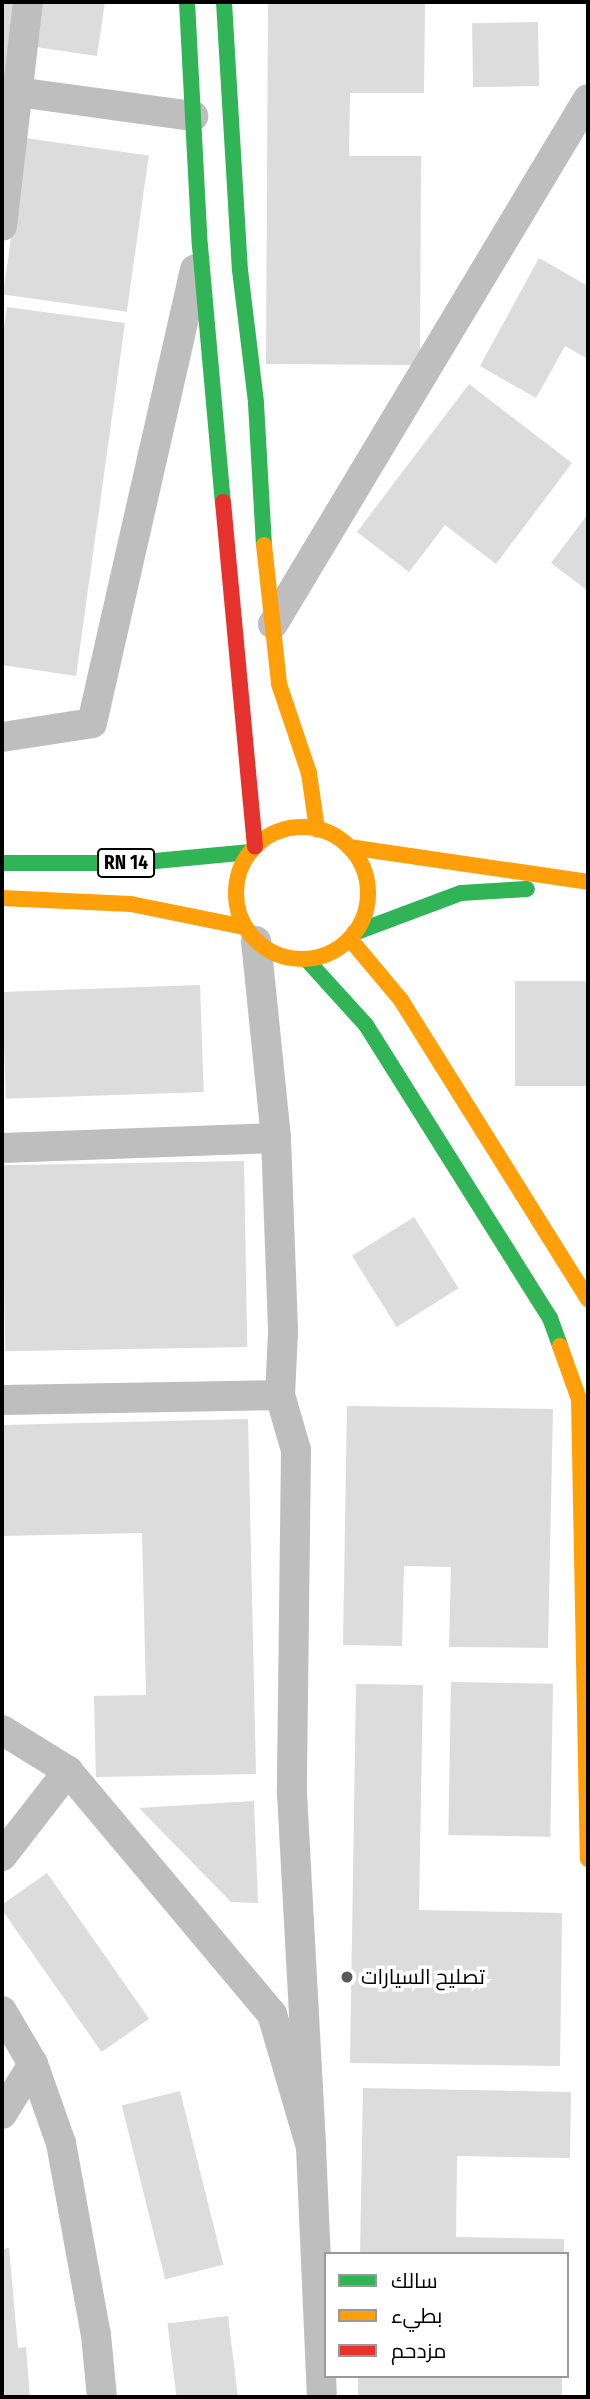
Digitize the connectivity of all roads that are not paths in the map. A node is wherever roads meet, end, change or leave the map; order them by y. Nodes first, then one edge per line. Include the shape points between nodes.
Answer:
1 (28, 2) edge
2 (187, 2) edge
3 (224, 2) edge
4 (17, 92) junction
5 (588, 99) edge
6 (193, 116) junction
7 (6, 141) edge
8 (2, 226) edge
9 (200, 246) junction
10 (273, 624) junction
11 (2, 737) edge
12 (317, 829) junction
13 (349, 847) junction
14 (253, 850) junction
15 (2, 863) edge
16 (588, 883) edge
17 (2, 898) edge
18 (250, 934) junction
19 (352, 936) junction
20 (307, 960) junction
21 (276, 1138) junction
22 (2, 1148) edge
23 (588, 1299) edge
24 (550, 1318) junction
25 (280, 1395) junction
26 (2, 1400) edge
27 (2, 1730) edge
28 (68, 1770) junction
29 (2, 1856) edge
30 (588, 1859) edge
31 (2, 2011) edge
32 (33, 2064) junction
33 (2, 2114) edge
34 (312, 2147) junction
35 (102, 2397) edge
36 (322, 2397) edge

1 - 4 street
2 - 6 main road
3 - 10 main road via 240,270 256,403
4 - 6 street
4 - 7 street
5 - 10 street
6 - 9 main road
7 - 8 street
9 - 11 street via 92,723
9 - 14 main road
10 - 12 main road via 279,684 309,773
12 - 13 main road
12 - 14 main road via 281,831
13 - 16 main road
13 - 19 main road via 367,880 364,917
14 - 15 main road, RN 14 via 134,863
14 - 18 main road via 236,888
16 - 19 main road via 461,893 404,911
17 - 18 main road, RN 14 via 131,904
18 - 20 main road via 271,952
18 - 21 street
19 - 20 main road via 325,956
19 - 23 main road via 401,1000
20 - 24 main road via 366,1024
21 - 22 street
21 - 25 street via 283,1332
23 - 24 main road
24 - 30 main road via 579,1399
25 - 26 street
25 - 34 street via 296,1450 292,1793
27 - 28 street
28 - 29 street
28 - 34 street via 272,2014
31 - 32 street
32 - 33 street
32 - 35 street via 61,2143 96,2335
34 - 36 street

